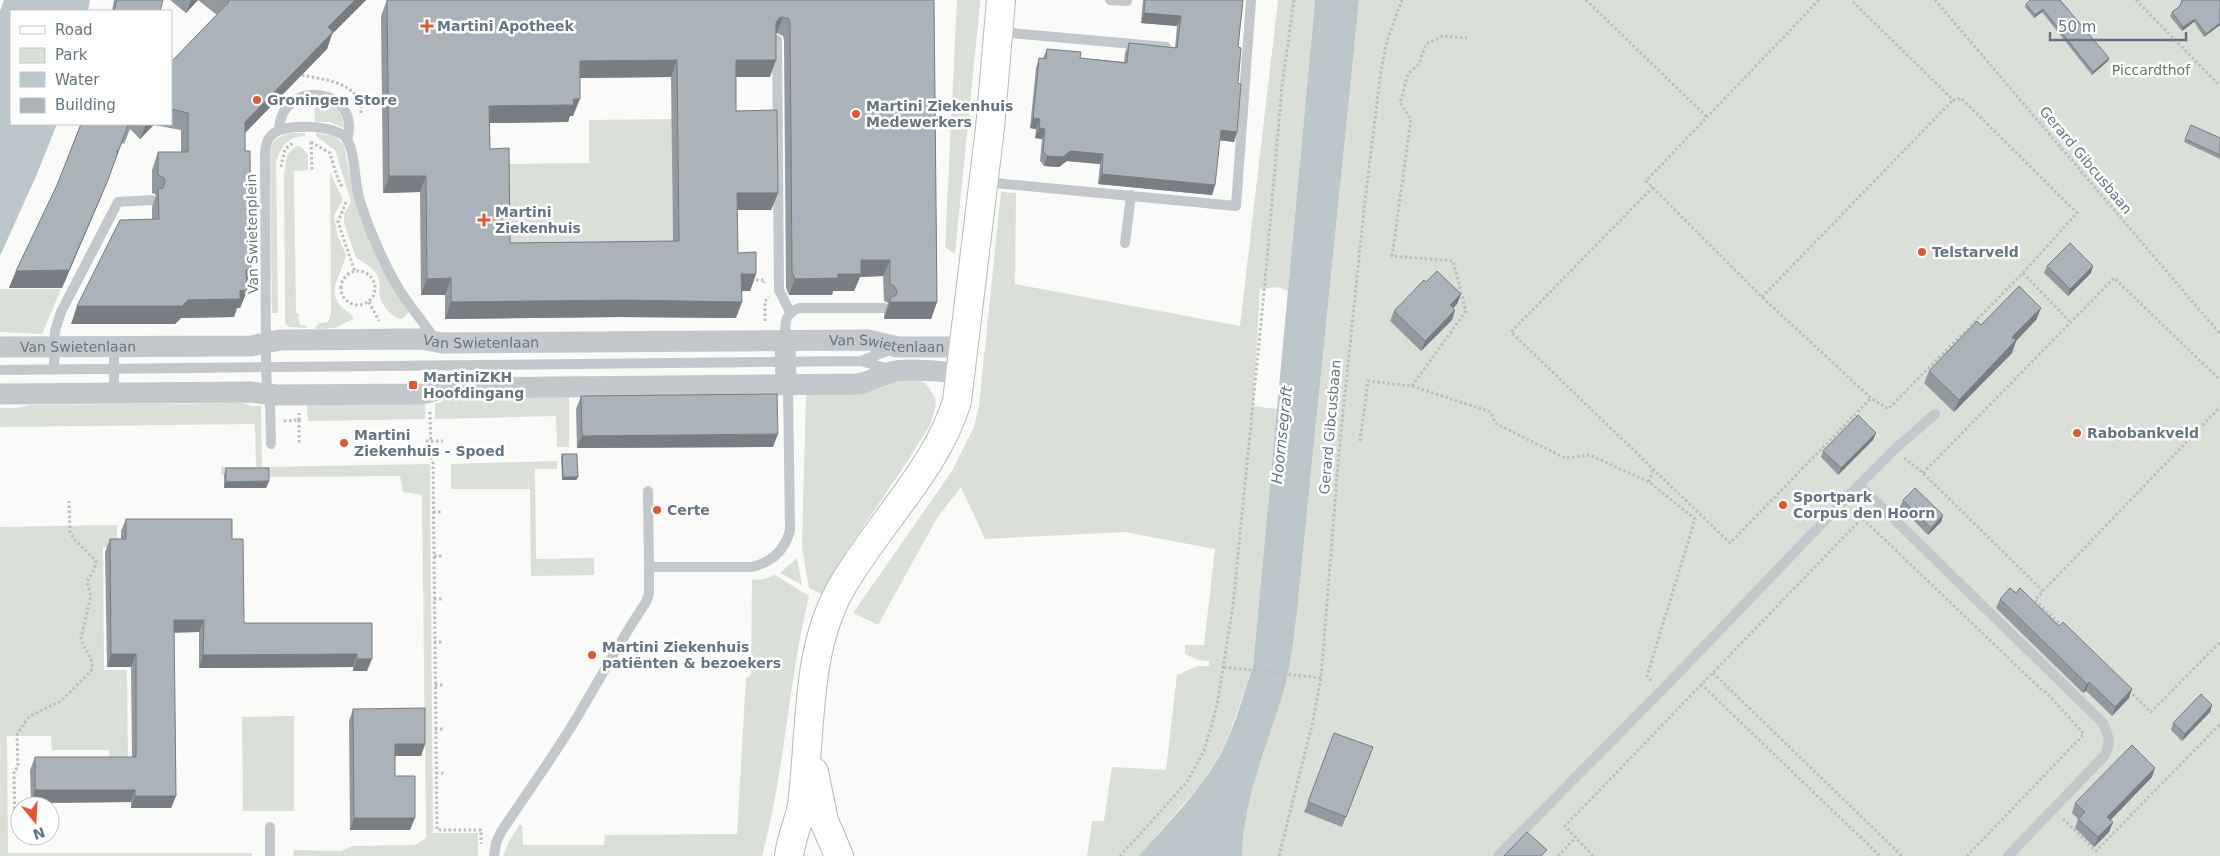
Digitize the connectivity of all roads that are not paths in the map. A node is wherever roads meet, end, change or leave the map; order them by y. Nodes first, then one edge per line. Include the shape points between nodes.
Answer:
1 (1001, 0) edge
2 (1110, 0) edge
3 (1251, 0) edge
4 (1128, 2) dead end
5 (999, 32) junction
6 (777, 40) edge
7 (1166, 47) edge
8 (279, 130) junction
9 (347, 140) junction
10 (984, 182) junction
11 (1131, 195) junction
12 (152, 200) dead end
13 (1125, 243) dead end
14 (884, 308) dead end
15 (790, 312) junction
16 (785, 341) junction
17 (436, 342) junction
18 (267, 343) junction
19 (0, 347) edge
20 (54, 347) junction
21 (114, 347) junction
22 (898, 347) junction
23 (962, 360) junction
24 (861, 361) junction
25 (786, 362) junction
26 (266, 367) junction
27 (114, 369) junction
28 (0, 370) edge
29 (54, 370) junction
30 (897, 371) junction
31 (787, 384) junction
32 (114, 393) junction
33 (0, 394) edge
34 (268, 394) junction
35 (1935, 414) dead end
36 (271, 444) dead end
37 (1859, 485) junction
38 (648, 491) dead end
39 (649, 567) junction
40 (808, 722) junction
41 (801, 806) junction
42 (270, 827) dead end
43 (270, 856) edge
44 (494, 856) edge
45 (789, 856) edge
46 (808, 856) edge
47 (839, 856) edge
48 (1498, 856) edge
49 (2008, 856) edge

1 - 5 street, Van Swietenlaan
2 - 4 lane
3 - 11 lane via 1236,206
5 - 7 lane
5 - 10 street, Van Swietenlaan
6 - 15 lane via 779,290
8 - 9 lane via 333,129
8 - 9 lane, Van Swietenplein via 282,113 291,103 303,96 319,94 338,103 348,114 350,131
8 - 18 lane, Van Swietenplein via 269,138 265,153
9 - 17 lane, Van Swietenplein via 359,200 374,240 406,300
10 - 11 lane
10 - 23 street, Van Swietenlaan
11 - 13 lane
12 - 20 lane via 118,202 61,312
14 - 15 lane via 799,308
15 - 16 lane via 786,317
16 - 17 street, Van Swietenlaan
16 - 22 street, Van Swietenlaan via 868,340
16 - 25 street
17 - 18 street, Van Swietenlaan via 421,339 280,340
18 - 21 street, Van Swietenlaan via 251,346
18 - 26 lane, Van Swietenplein
19 - 20 street, Van Swietenlaan
20 - 21 street, Van Swietenlaan
20 - 29 lane
21 - 27 lane
22 - 23 street, Van Swietenlaan
22 - 24 lane
23 - 30 street, Van Swietenlaan
23 - 40 street, Van Swietenlaan via 957,401 942,439 839,591 819,650
24 - 25 lane, Van Swietenlaan
24 - 30 lane
25 - 26 lane, Van Swietenlaan
25 - 31 street
26 - 27 lane, Van Swietenlaan
26 - 34 lane, Van Swietenplein
27 - 29 lane, Van Swietenlaan
27 - 32 lane
28 - 29 lane, Van Swietenlaan
30 - 31 street, Van Swietenlaan via 866,383
31 - 34 street, Van Swietenlaan via 445,388 422,394
31 - 39 lane via 790,530 781,550 763,564 752,566
32 - 33 street, Van Swietenlaan
32 - 34 street, Van Swietenlaan
34 - 36 lane, Van Swietenplein
35 - 37 lane
37 - 48 lane
37 - 49 lane via 2103,723 2109,736 2110,744 2105,755
38 - 39 lane
39 - 44 lane via 646,602 571,728 501,832
40 - 41 street, Van Swietenlaan
40 - 47 street via 814,780 828,835
41 - 45 street, Van Swietenlaan
41 - 46 street, Van Swietenlaan via 809,840
42 - 43 lane

